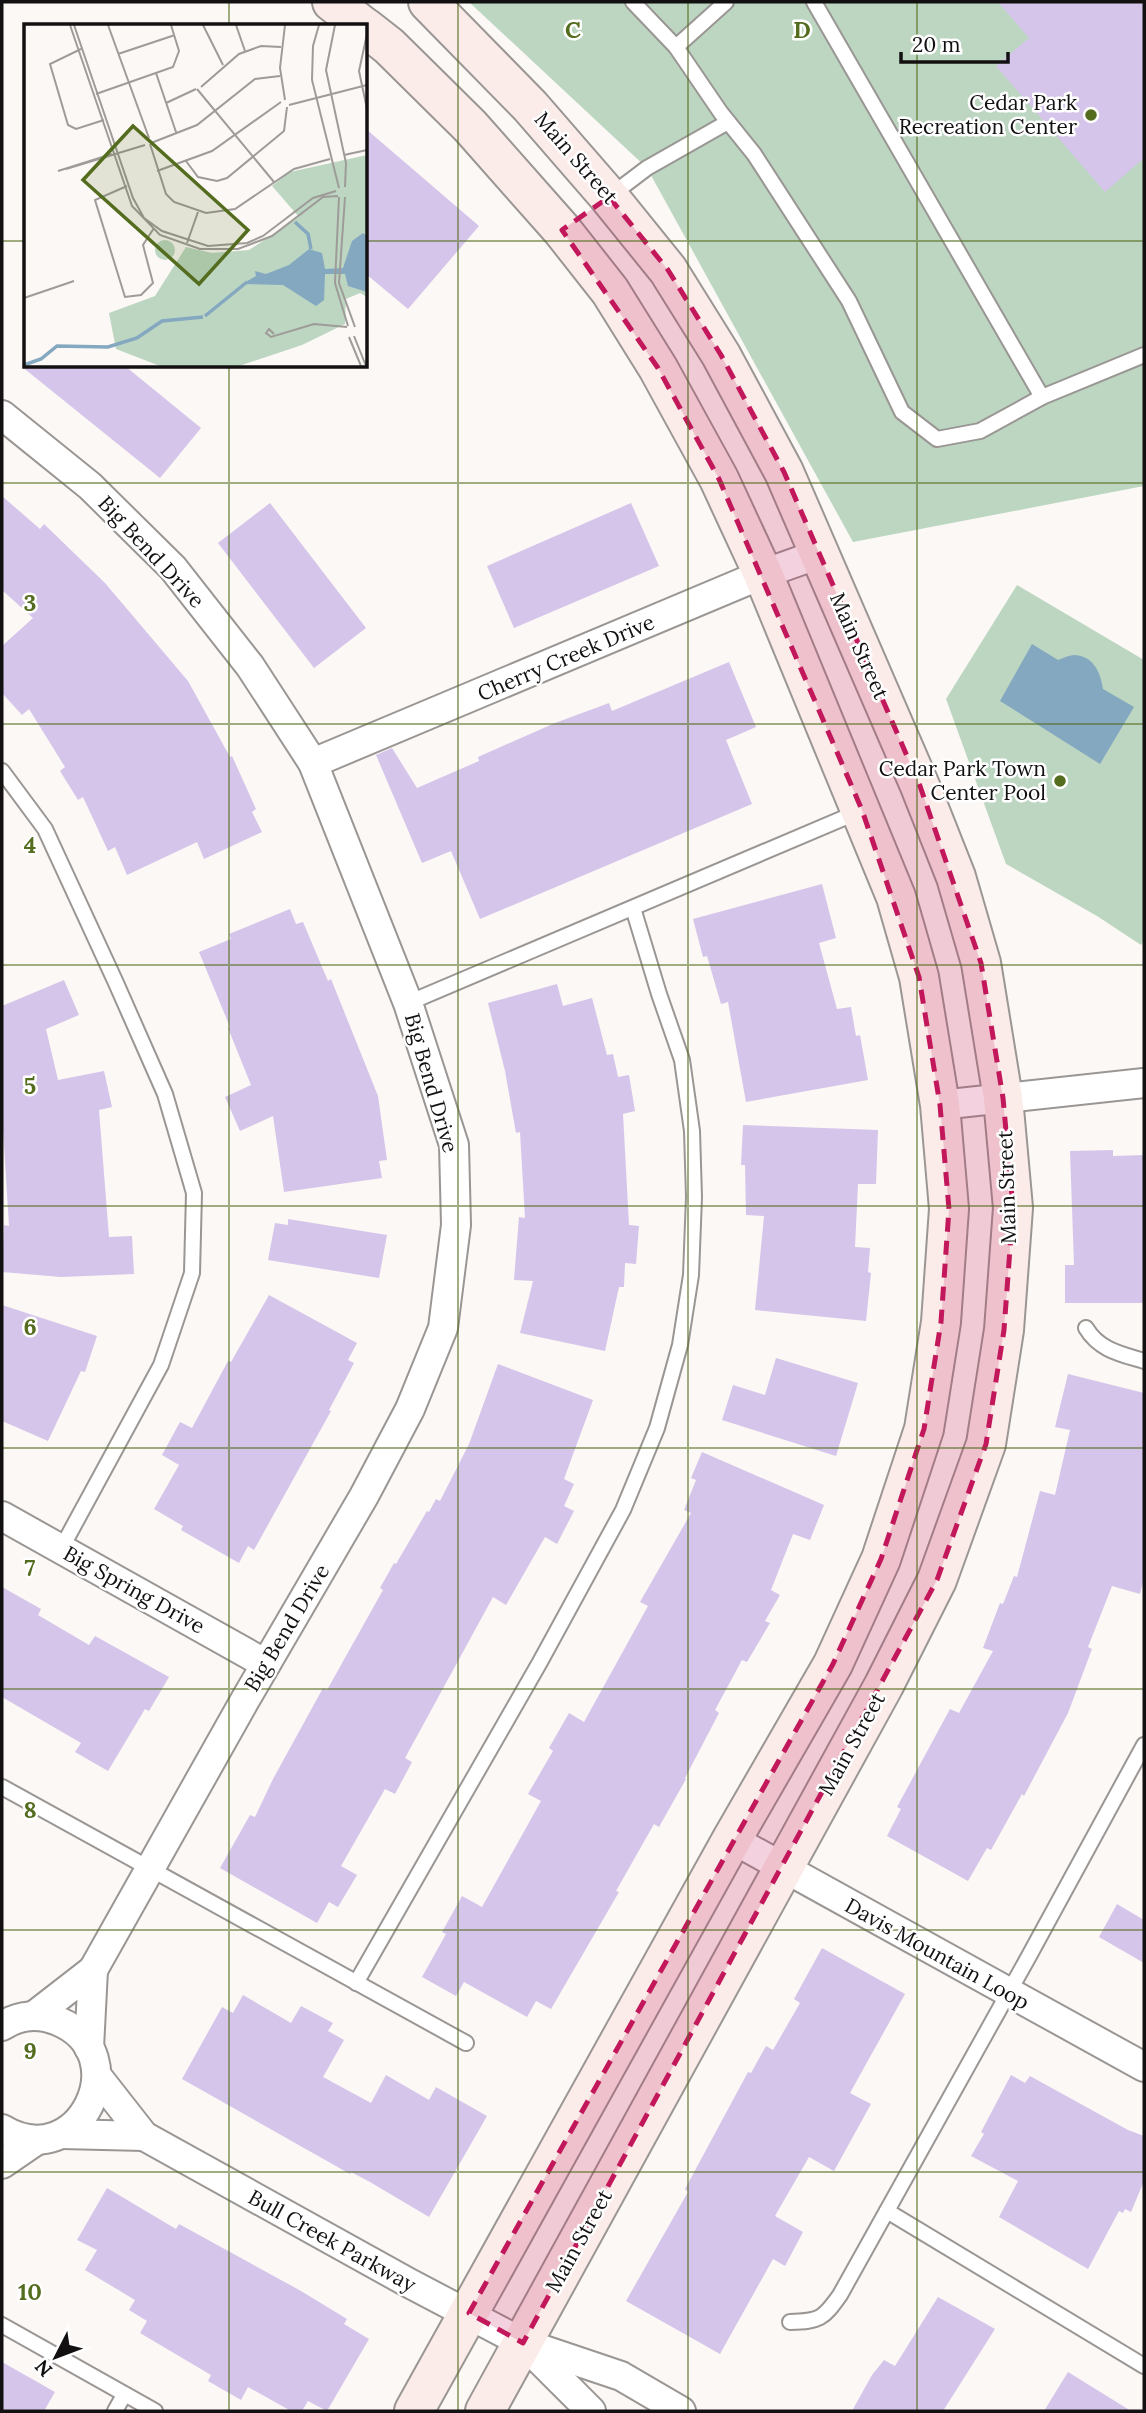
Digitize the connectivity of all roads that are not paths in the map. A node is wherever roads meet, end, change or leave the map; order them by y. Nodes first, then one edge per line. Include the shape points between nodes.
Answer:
1 (332, 2) edge
2 (428, 2) edge
3 (634, 2) edge
4 (726, 2) edge
5 (814, 2) edge
6 (361, 24) edge
7 (368, 29) edge
8 (676, 47) junction
9 (728, 122) junction
10 (609, 197) junction
11 (562, 230) junction
12 (1144, 355) edge
13 (1042, 397) junction
14 (2, 415) edge
15 (819, 554) junction
16 (763, 574) junction
17 (313, 764) junction
18 (2, 771) edge
19 (862, 810) junction
20 (633, 908) junction
21 (408, 1003) junction
22 (1144, 1083) edge
23 (1003, 1098) junction
24 (940, 1105) junction
25 (1086, 1328) dead end
26 (1144, 1361) edge
27 (2, 1516) edge
28 (61, 1549) junction
29 (266, 1664) junction
30 (1144, 1745) edge
31 (2, 1787) edge
32 (732, 1839) junction
33 (784, 1868) junction
34 (149, 1869) junction
35 (93, 1970) junction
36 (356, 1983) junction
37 (1009, 1994) junction
38 (12, 2020) edge
39 (466, 2043) dead end
40 (89, 2048) junction
41 (1144, 2067) edge
42 (97, 2076) junction
43 (2, 2129) edge
44 (144, 2136) junction
45 (50, 2137) junction
46 (2, 2164) edge
47 (887, 2211) junction
48 (469, 2313) junction
49 (790, 2322) dead end
50 (2, 2325) edge
51 (523, 2343) junction
52 (1144, 2366) edge
53 (124, 2395) junction
54 (115, 2411) edge
55 (155, 2411) edge
56 (414, 2411) edge
57 (485, 2411) edge
58 (591, 2411) edge
59 (681, 2411) edge

1 - 6 street
2 - 10 street, Main Street via 530,106
3 - 8 lane
4 - 8 lane
5 - 13 lane
7 - 11 street via 470,126
8 - 9 lane
9 - 10 lane via 647,168
9 - 13 lane via 754,154 849,301 902,412 937,439 980,430
10 - 11 street
10 - 15 street, Main Street via 668,270 721,355 784,472
11 - 16 street via 610,291 659,368 719,479
12 - 13 lane
14 - 17 street, Big Bend Drive via 90,486 173,568 250,666
15 - 16 street, Cherry Creek Drive
15 - 23 street, Main Street via 956,877 981,963
16 - 17 street, Cherry Creek Drive
16 - 19 street
17 - 21 street, Big Bend Drive
18 - 28 lane via 45,829 83,912 165,1094 194,1193 192,1273 161,1366
19 - 20 lane
19 - 24 street via 896,897 919,977
20 - 21 lane
20 - 36 lane via 682,1060 692,1131 691,1275 680,1345 657,1428 623,1510
21 - 29 street, Big Bend Drive via 454,1146 456,1225 443,1328 410,1409
22 - 23 street
23 - 24 street
23 - 33 street, Main Street via 1013,1208 1004,1330 986,1444 937,1580
24 - 32 street via 949,1209 942,1322 924,1429 881,1559 832,1664
25 - 26 lane via 1093,1340 1114,1352
27 - 28 street, Big Spring Drive
28 - 29 street, Big Spring Drive
29 - 34 street, Big Bend Drive
30 - 37 lane
31 - 34 lane
32 - 33 street, Davis Mountain Loop
32 - 48 street
33 - 37 street, Davis Mountain Loop
33 - 51 street, Main Street
34 - 35 street, Big Bend Drive
34 - 36 lane
35 - 38 street, Big Bend Drive
35 - 40 street, Big Bend Drive
36 - 39 lane
37 - 41 street, Davis Mountain Loop
37 - 47 lane
38 - 40 street via 51,2018 67,2024
40 - 42 street
42 - 44 street, Bull Creek Parkway
42 - 45 street via 88,2110 77,2124
43 - 45 street, Bull Creek Parkway via 23,2138
44 - 45 street, Bull Creek Parkway
44 - 48 street, Bull Creek Parkway
45 - 46 street
47 - 49 lane via 828,2311 814,2322
47 - 52 lane
48 - 51 street, Bull Creek Parkway
48 - 56 street
50 - 53 lane
51 - 57 street, Main Street
51 - 58 street, Bull Creek Parkway
51 - 59 street, Bull Creek Parkway via 621,2376
53 - 54 lane
53 - 55 lane

